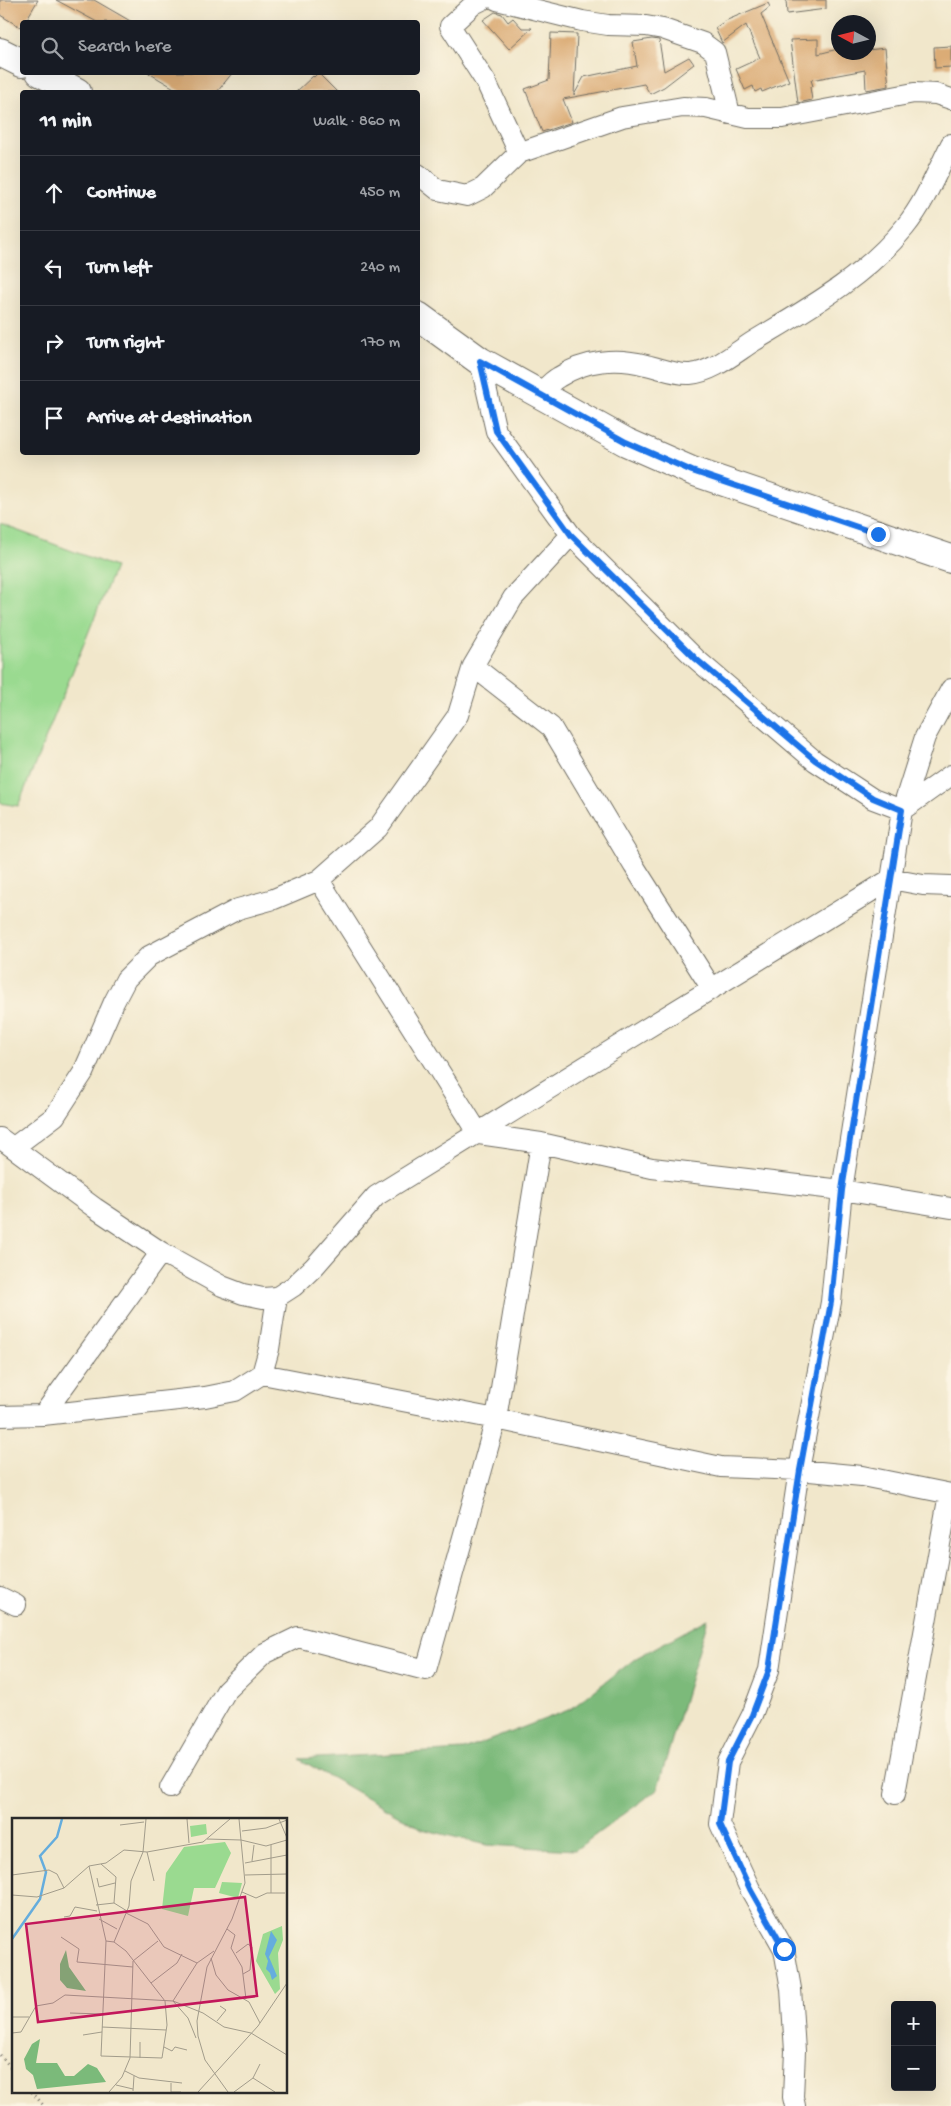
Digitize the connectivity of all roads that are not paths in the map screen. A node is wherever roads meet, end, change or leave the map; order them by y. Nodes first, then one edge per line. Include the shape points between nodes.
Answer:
1 (482, 0) edge
2 (497, 0) edge
3 (0, 52) edge
4 (20, 62) edge
5 (46, 75) edge
6 (73, 90) edge
7 (951, 99) edge
8 (730, 114) junction
9 (951, 144) edge
10 (519, 153) junction
11 (420, 176) edge
12 (420, 317) edge
13 (480, 361) junction
14 (539, 395) junction
15 (571, 535) junction
16 (951, 558) edge
17 (473, 666) junction
18 (951, 689) edge
19 (951, 775) edge
20 (902, 810) junction
21 (891, 879) junction
22 (319, 880) junction
23 (951, 886) edge
24 (712, 989) junction
25 (479, 1134) junction
26 (7, 1142) edge
27 (541, 1143) junction
28 (842, 1190) junction
29 (951, 1208) edge
30 (161, 1252) junction
31 (277, 1297) junction
32 (262, 1374) junction
33 (42, 1415) junction
34 (0, 1416) edge
35 (496, 1419) junction
36 (800, 1470) junction
37 (950, 1494) edge
38 (170, 1788) dead end
39 (895, 1794) dead end
40 (795, 2106) edge

1 - 10 street via 450,26 486,82
2 - 8 street via 582,21 663,29 703,43 715,52
3 - 4 street
5 - 6 street
7 - 8 street via 936,94 914,93 782,118 748,118
8 - 10 street via 683,107 622,117
9 - 14 street via 929,191 905,227 865,267 821,300 746,346 705,370 690,374 627,360 585,364 558,377
10 - 11 street via 482,188 467,196 438,190
12 - 13 street
13 - 14 street
13 - 15 street via 496,431
14 - 16 street via 626,442 692,471
15 - 17 street via 513,598
15 - 20 street via 696,659 815,760 873,798
17 - 22 street via 458,715 378,828
17 - 24 street via 551,727
18 - 20 street via 925,737
19 - 20 street
20 - 21 street
21 - 23 street via 923,886
21 - 24 street
21 - 28 street
22 - 25 street
22 - 26 street via 274,899 238,909 149,956 126,979 83,1073 55,1116
24 - 25 street
25 - 27 street
25 - 31 street via 376,1196 314,1267
26 - 30 street via 95,1208
27 - 28 street via 652,1168
27 - 35 street
28 - 29 street
28 - 36 street via 831,1302
30 - 31 street via 222,1286 243,1294
30 - 33 street
31 - 32 street
32 - 33 street via 235,1391
32 - 35 street
33 - 34 street
35 - 36 street via 721,1468
35 - 38 street via 426,1670 298,1637 265,1653 226,1691
36 - 37 street via 862,1476
36 - 40 street via 769,1670 752,1715 728,1762 720,1824 750,1889 784,1949 791,1990
37 - 39 street

